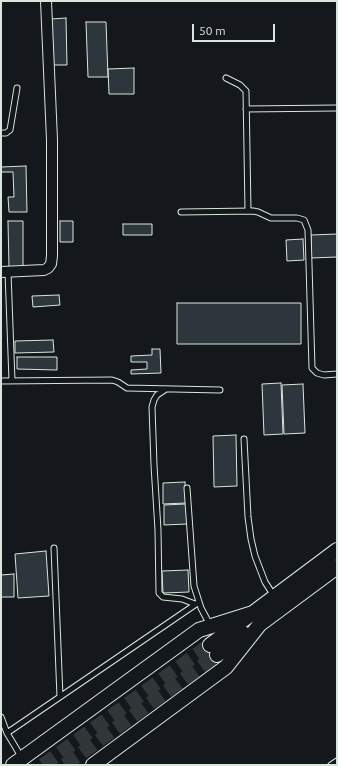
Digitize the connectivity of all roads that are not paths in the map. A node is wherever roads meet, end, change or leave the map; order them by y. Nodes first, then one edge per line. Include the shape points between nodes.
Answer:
1 (46, 1) edge
2 (226, 78) dead end
3 (17, 88) dead end
4 (337, 108) edge
5 (246, 109) junction
6 (1, 133) edge
7 (248, 211) junction
8 (181, 212) dead end
9 (4, 272) edge
10 (337, 374) edge
11 (1, 381) edge
12 (12, 381) junction
13 (166, 389) junction
14 (220, 390) dead end
15 (244, 439) dead end
16 (187, 488) dead end
17 (54, 548) dead end
18 (337, 550) edge
19 (337, 567) edge
20 (275, 596) junction
21 (197, 603) junction
22 (257, 618) junction
23 (211, 626) junction
24 (213, 650) tunnel mouth
25 (60, 697) junction
26 (1, 717) edge
27 (8, 732) junction
28 (337, 761) edge
29 (18, 762) edge
30 (99, 763) edge
31 (331, 765) edge

1 - 9 street via 52,140 51,264 44,270
2 - 5 lane via 244,87
3 - 6 lane via 12,125 6,133
4 - 5 lane
5 - 7 lane
7 - 8 lane
7 - 10 lane via 271,218 304,220 308,230 312,368 324,375
9 - 12 lane
11 - 12 lane
12 - 13 lane via 112,380 127,388
13 - 14 lane
13 - 21 lane via 154,400 152,407 159,593 163,597
15 - 20 lane via 251,539 265,582
16 - 21 lane
17 - 25 lane
18 - 20 main road
19 - 22 main road
20 - 22 main road
21 - 23 lane
21 - 25 lane
22 - 23 main road
22 - 24 main road
22 - 30 main road via 226,667
23 - 29 main road via 199,630
25 - 27 lane
26 - 27 lane
27 - 29 lane
28 - 31 lane

